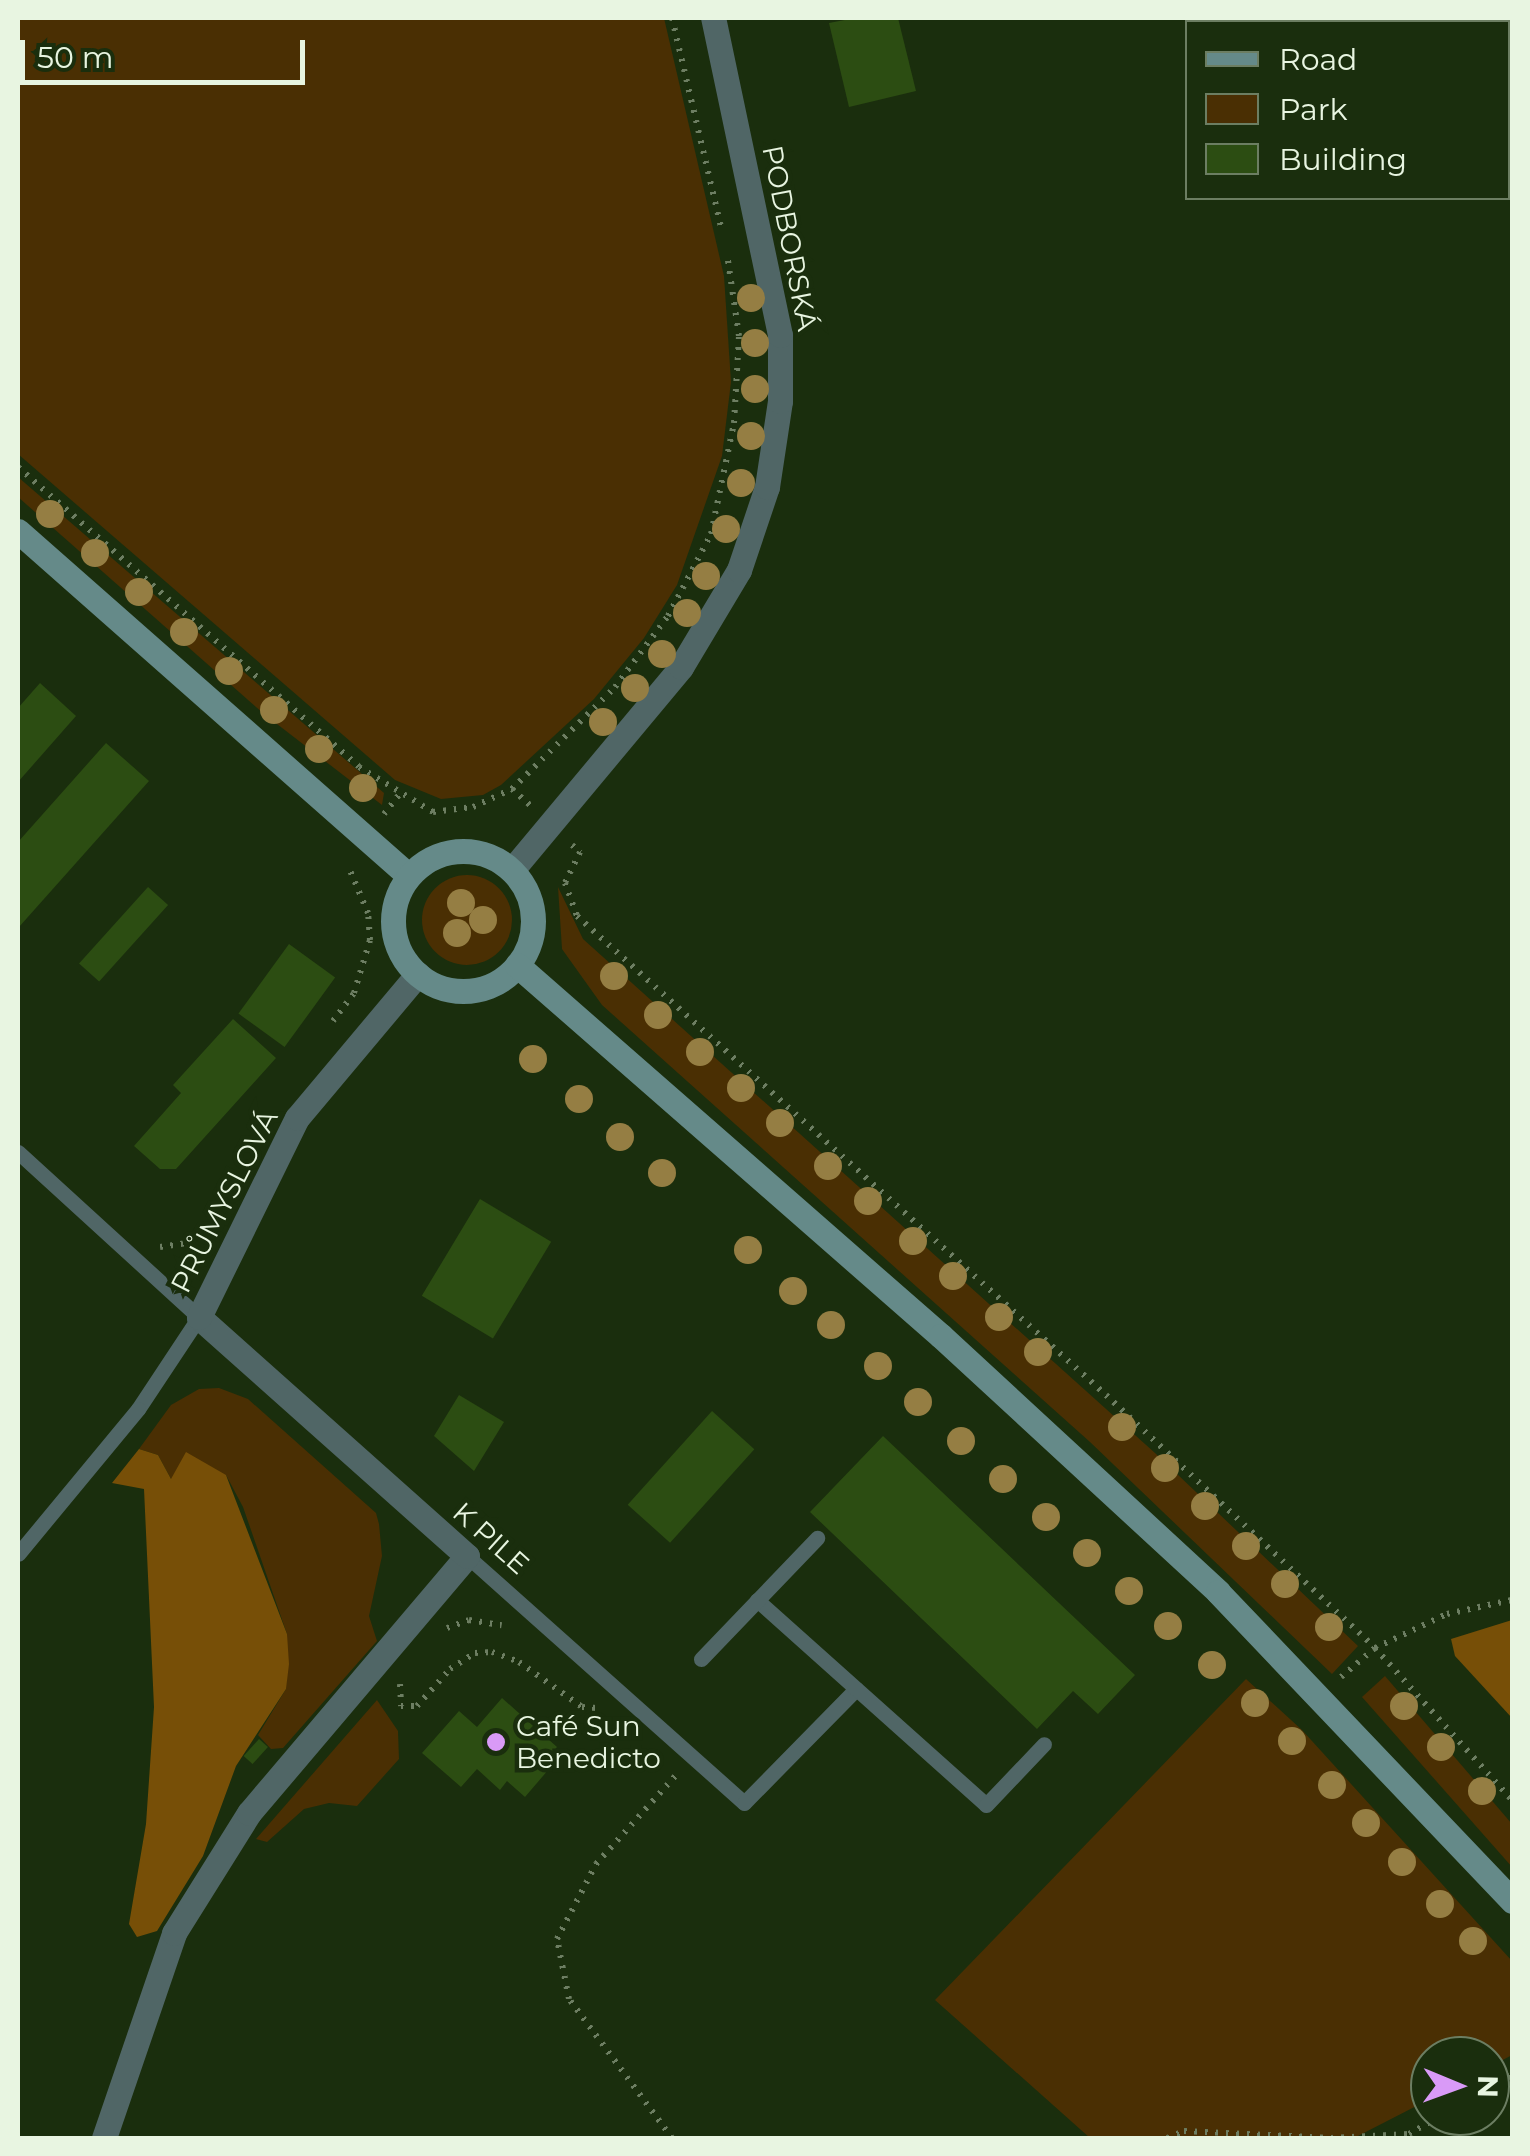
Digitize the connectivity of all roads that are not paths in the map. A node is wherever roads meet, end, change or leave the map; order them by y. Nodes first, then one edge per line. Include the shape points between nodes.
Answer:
1 (712, 18) edge
2 (18, 531) edge
3 (512, 870) junction
4 (409, 876) junction
5 (517, 965) junction
6 (418, 974) junction
7 (18, 1152) edge
8 (199, 1317) junction
9 (818, 1538) dead end
10 (18, 1554) edge
11 (467, 1556) junction
12 (758, 1600) junction
13 (701, 1658) dead end
14 (856, 1688) junction
15 (1044, 1744) dead end
16 (1512, 1902) edge
17 (104, 2138) edge

1 - 3 street, PODBORSKÁ via 780,335 780,401 768,487 739,570 681,667
2 - 4 main road
3 - 4 main road via 485,854 455,851
3 - 5 main road via 528,895 533,924
4 - 6 main road via 395,902 393,930
5 - 6 main road via 494,984 465,991
5 - 16 main road via 941,1336 1321,1694
6 - 8 street, PRŮMYSLOVÁ via 297,1118
7 - 8 lane, PRŮMYSLOVÁ
8 - 10 lane, PRŮMYSLOVÁ via 138,1409
8 - 11 street, K PILE
9 - 12 lane
11 - 14 lane, K PILE via 744,1803
11 - 17 street via 249,1813 174,1932
12 - 13 lane
12 - 14 lane
14 - 15 lane via 986,1806

